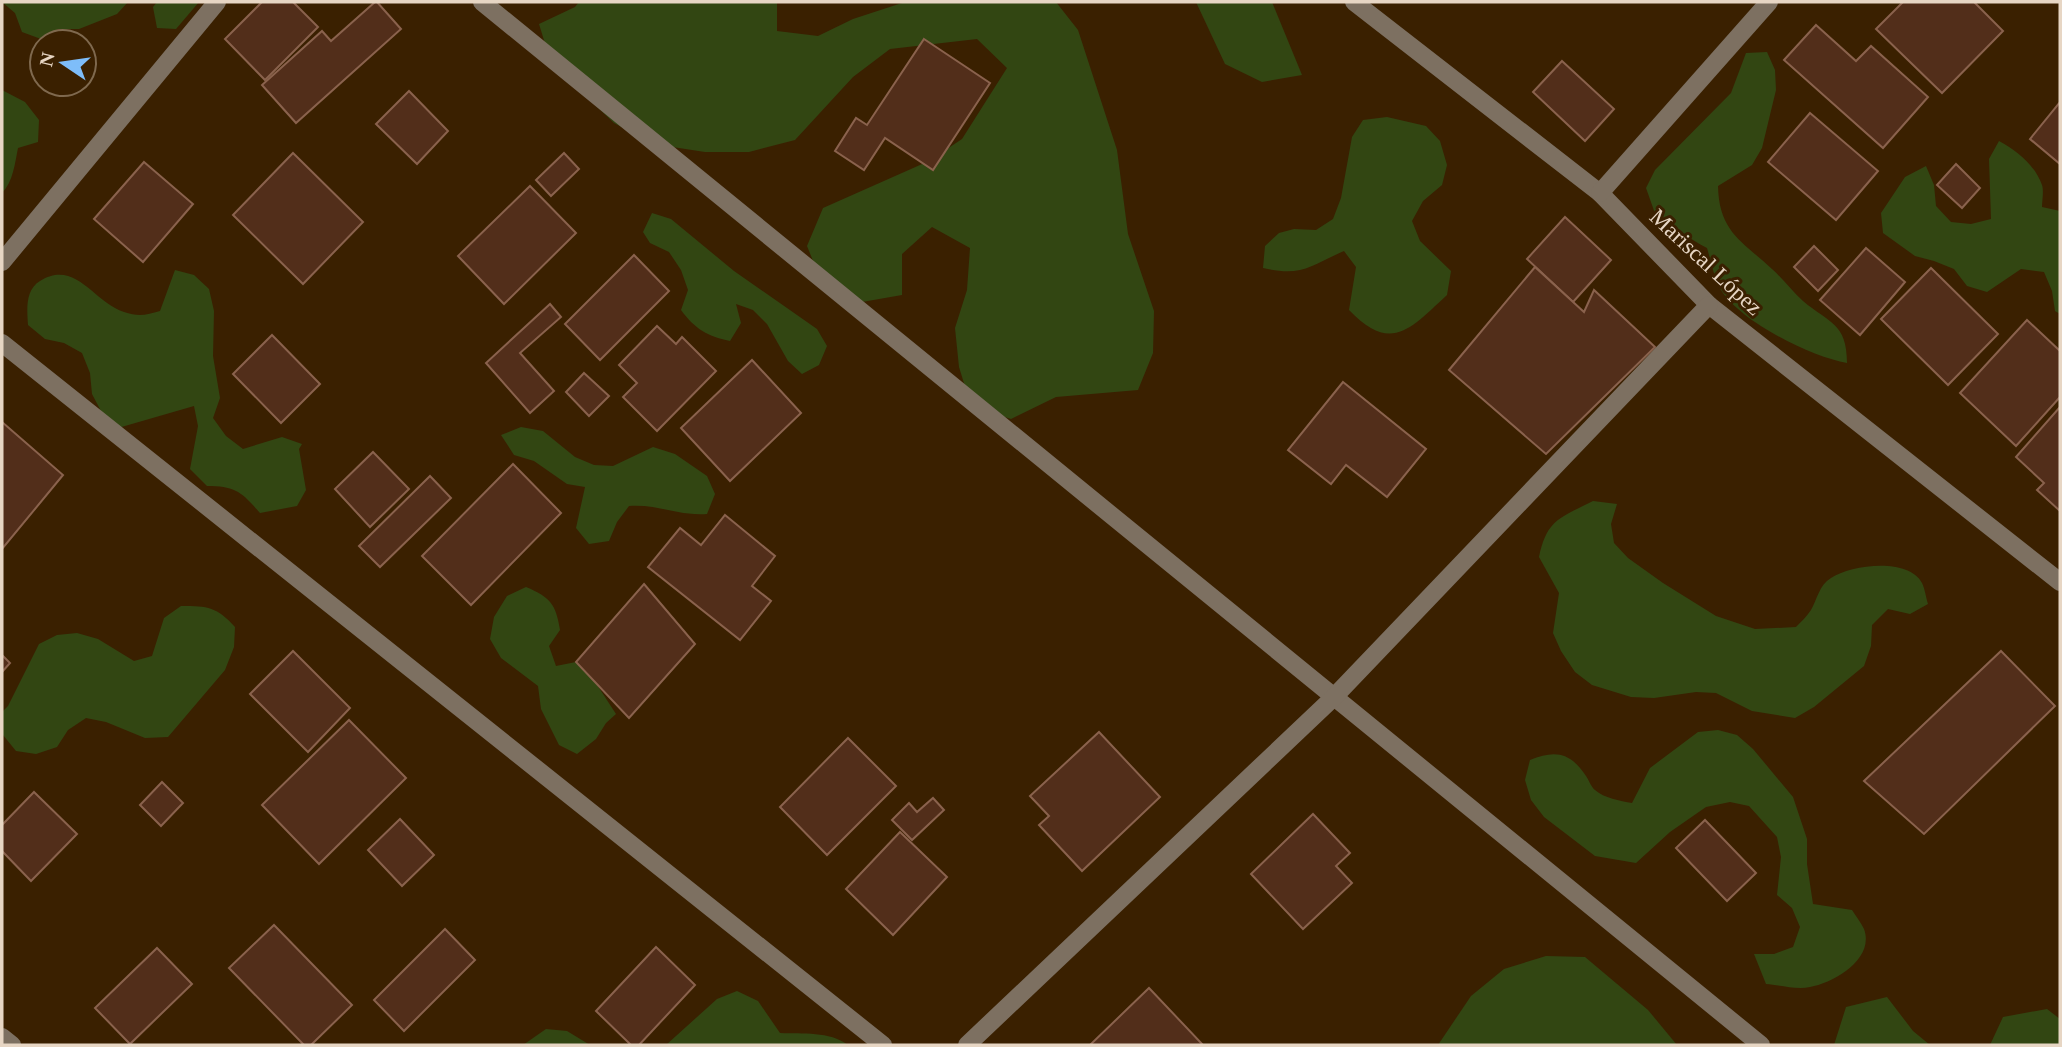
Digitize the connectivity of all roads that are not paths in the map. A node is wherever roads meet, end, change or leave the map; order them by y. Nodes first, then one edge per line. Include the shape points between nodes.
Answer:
1 (217, 2) edge
2 (482, 2) edge
3 (1354, 2) edge
4 (1769, 2) edge
5 (1600, 193) junction
6 (2, 262) edge
7 (1709, 305) junction
8 (2, 343) edge
9 (2060, 582) edge
10 (1334, 697) junction
11 (2, 1037) edge
12 (12, 1045) edge
13 (883, 1045) edge
14 (967, 1045) edge
15 (1760, 1045) edge

1 - 6 street
2 - 10 street
3 - 5 street, Mariscal López
4 - 5 street
5 - 7 street, Mariscal López
7 - 9 street, Mariscal López
7 - 10 street
8 - 13 street
10 - 14 street
10 - 15 street
11 - 12 street

